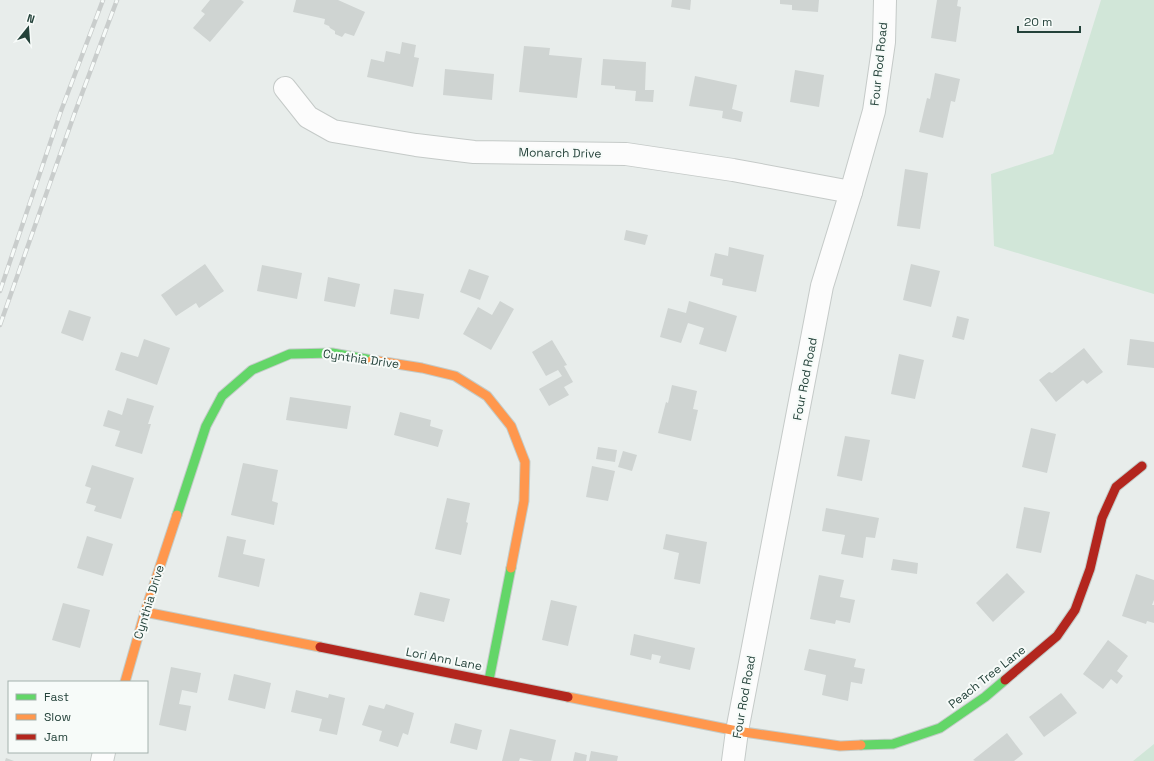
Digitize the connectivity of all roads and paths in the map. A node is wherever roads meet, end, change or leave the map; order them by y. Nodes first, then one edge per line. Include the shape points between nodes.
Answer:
1 (885, 0) edge
2 (284, 88) dead end
3 (851, 192) junction
4 (1142, 466) dead end
5 (145, 612) junction
6 (489, 680) junction
7 (125, 681) edge
8 (737, 730) junction
9 (733, 761) edge

1 - 3 street, Four Rod Road via 884,42 874,111
2 - 3 street, Monarch Drive via 308,117 333,131 474,152 626,154 733,170
3 - 8 street, Four Rod Road via 822,286
4 - 8 street, Peach Tree Lane via 1116,487 1102,518 1090,569 1075,610 1056,636 985,697 940,728 893,744 840,746
5 - 6 street, Lori Ann Lane
5 - 6 street, Cynthia Drive via 206,426 222,396 252,370 290,354 332,353 422,368 455,376 486,396 511,426 524,462 524,501
5 - 7 street, Cynthia Drive
6 - 8 street, Lori Ann Lane
8 - 9 street, Four Rod Road

